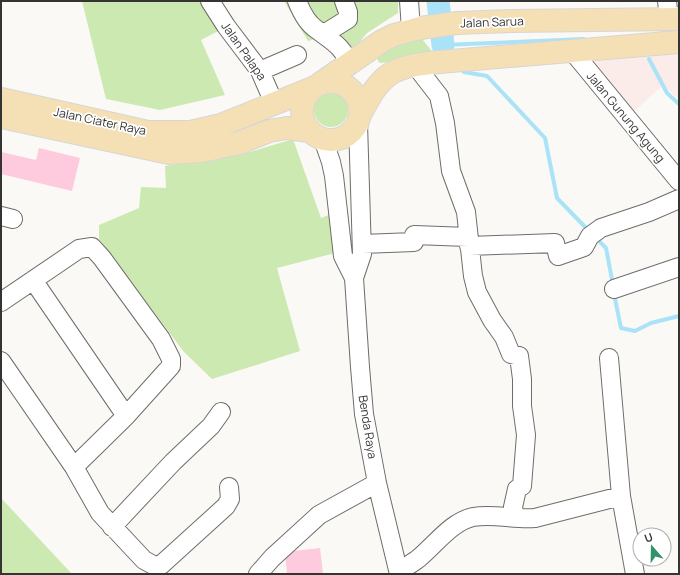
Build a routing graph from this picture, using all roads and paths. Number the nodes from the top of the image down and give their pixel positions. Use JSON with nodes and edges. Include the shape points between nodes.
{"nodes":[{"id":1,"x":210,"y":1,"type":"edge"},
{"id":2,"x":297,"y":1,"type":"edge"},
{"id":3,"x":344,"y":1,"type":"edge"},
{"id":4,"x":409,"y":1,"type":"edge"},
{"id":5,"x":672,"y":13,"type":"edge"},
{"id":6,"x":344,"y":23,"type":"junction"},
{"id":7,"x":415,"y":28,"type":"junction"},
{"id":8,"x":324,"y":34,"type":"junction"},
{"id":9,"x":679,"y":42,"type":"edge"},
{"id":10,"x":573,"y":52,"type":"junction"},
{"id":11,"x":297,"y":55,"type":"dead end"},
{"id":12,"x":355,"y":60,"type":"junction"},
{"id":13,"x":414,"y":64,"type":"junction"},
{"id":14,"x":260,"y":70,"type":"junction"},
{"id":15,"x":317,"y":85,"type":"junction"},
{"id":16,"x":1,"y":99,"type":"edge"},
{"id":17,"x":274,"y":103,"type":"junction"},
{"id":18,"x":1,"y":117,"type":"edge"},
{"id":19,"x":359,"y":119,"type":"junction"},
{"id":20,"x":287,"y":128,"type":"junction"},
{"id":21,"x":316,"y":135,"type":"junction"},
{"id":22,"x":679,"y":181,"type":"edge"},
{"id":23,"x":679,"y":199,"type":"edge"},
{"id":24,"x":469,"y":241,"type":"junction"},
{"id":25,"x":362,"y":244,"type":"junction"},
{"id":26,"x":679,"y":267,"type":"edge"},
{"id":27,"x":354,"y":278,"type":"junction"},
{"id":28,"x":33,"y":280,"type":"junction"},
{"id":29,"x":614,"y":289,"type":"dead end"},
{"id":30,"x":1,"y":302,"type":"edge"},
{"id":31,"x":609,"y":358,"type":"dead end"},
{"id":32,"x":1,"y":361,"type":"edge"},
{"id":33,"x":221,"y":412,"type":"dead end"},
{"id":34,"x":126,"y":416,"type":"junction"},
{"id":35,"x":74,"y":467,"type":"junction"},
{"id":36,"x":377,"y":483,"type":"junction"},
{"id":37,"x":229,"y":487,"type":"dead end"},
{"id":38,"x":621,"y":496,"type":"junction"},
{"id":39,"x":515,"y":517,"type":"junction"},
{"id":40,"x":112,"y":527,"type":"junction"},
{"id":41,"x":399,"y":573,"type":"edge"},
{"id":42,"x":258,"y":574,"type":"edge"},
{"id":43,"x":635,"y":574,"type":"edge"}],
"edges":[{"from":1,"to":14,"type":"street","name":"Jalan Palapa","via":[[230,33]]},
{"from":2,"to":8,"type":"street","via":[[308,21]]},
{"from":3,"to":6,"type":"street","via":[[349,17]]},
{"from":4,"to":7,"type":"street"},
{"from":5,"to":7,"type":"main road","name":"Jalan Sarua","via":[[457,23]]},
{"from":6,"to":8,"type":"street"},
{"from":6,"to":12,"type":"street"},
{"from":7,"to":12,"type":"main road","name":"Jalan Sarua","via":[[382,41]]},
{"from":8,"to":12,"type":"street"},
{"from":9,"to":10,"type":"main road"},
{"from":10,"to":13,"type":"main road"},
{"from":10,"to":22,"type":"street","name":"Jalan Gunung Agung"},
{"from":11,"to":14,"type":"street"},
{"from":12,"to":15,"type":"main road","name":"Jalan Sarua"},
{"from":13,"to":19,"type":"main road","via":[[401,67],[384,78],[372,91]]},
{"from":13,"to":24,"type":"street","via":[[439,96],[451,172],[466,212]]},
{"from":14,"to":17,"type":"street","name":"Jalan Palapa"},
{"from":15,"to":17,"type":"main road","name":"Jalan Ciater Raya"},
{"from":15,"to":19,"type":"main road","via":[[330,82],[347,86],[358,99]]},
{"from":15,"to":21,"type":"main road","via":[[306,95],[301,110],[305,125]]},
{"from":16,"to":17,"type":"main road","name":"Jalan Ciater Raya","via":[[148,132],[190,132],[221,125]]},
{"from":17,"to":20,"type":"main road"},
{"from":18,"to":20,"type":"main road","name":"Jalan Ciater Raya","via":[[173,153],[202,151],[239,143],[269,131]]},
{"from":19,"to":21,"type":"main road","via":[[347,135],[332,140]]},
{"from":19,"to":25,"type":"street","name":"Benda Raya"},
{"from":20,"to":21,"type":"main road","name":"Jalan Ciater Raya"},
{"from":21,"to":27,"type":"street","name":"Benda Raya","via":[[332,169],[343,256]]},
{"from":23,"to":24,"type":"street","via":[[595,232],[584,246],[558,256],[555,243]]},
{"from":24,"to":25,"type":"street","via":[[414,235],[414,242]]},
{"from":24,"to":39,"type":"street","via":[[477,292],[504,337],[511,354],[519,356],[526,435],[522,486],[517,489],[513,507]]},
{"from":25,"to":27,"type":"street","name":"Benda Raya","via":[[362,254]]},
{"from":26,"to":29,"type":"street"},
{"from":27,"to":36,"type":"street","name":"Benda Raya","via":[[364,414]]},
{"from":28,"to":30,"type":"street"},
{"from":28,"to":34,"type":"street"},
{"from":28,"to":34,"type":"street","via":[[79,249],[92,247],[162,339],[171,359],[171,366]]},
{"from":31,"to":38,"type":"street"},
{"from":32,"to":35,"type":"street"},
{"from":33,"to":40,"type":"street","via":[[211,426]]},
{"from":34,"to":35,"type":"street"},
{"from":35,"to":40,"type":"street","via":[[100,513]]},
{"from":36,"to":41,"type":"street","name":"Benda Raya"},
{"from":36,"to":42,"type":"street","via":[[319,515]]},
{"from":37,"to":40,"type":"street","via":[[230,499],[226,506],[157,567],[144,560]]},
{"from":38,"to":39,"type":"street","via":[[547,516],[526,519]]},
{"from":38,"to":43,"type":"street"},
{"from":39,"to":41,"type":"street","via":[[472,517],[457,524]]}]}
